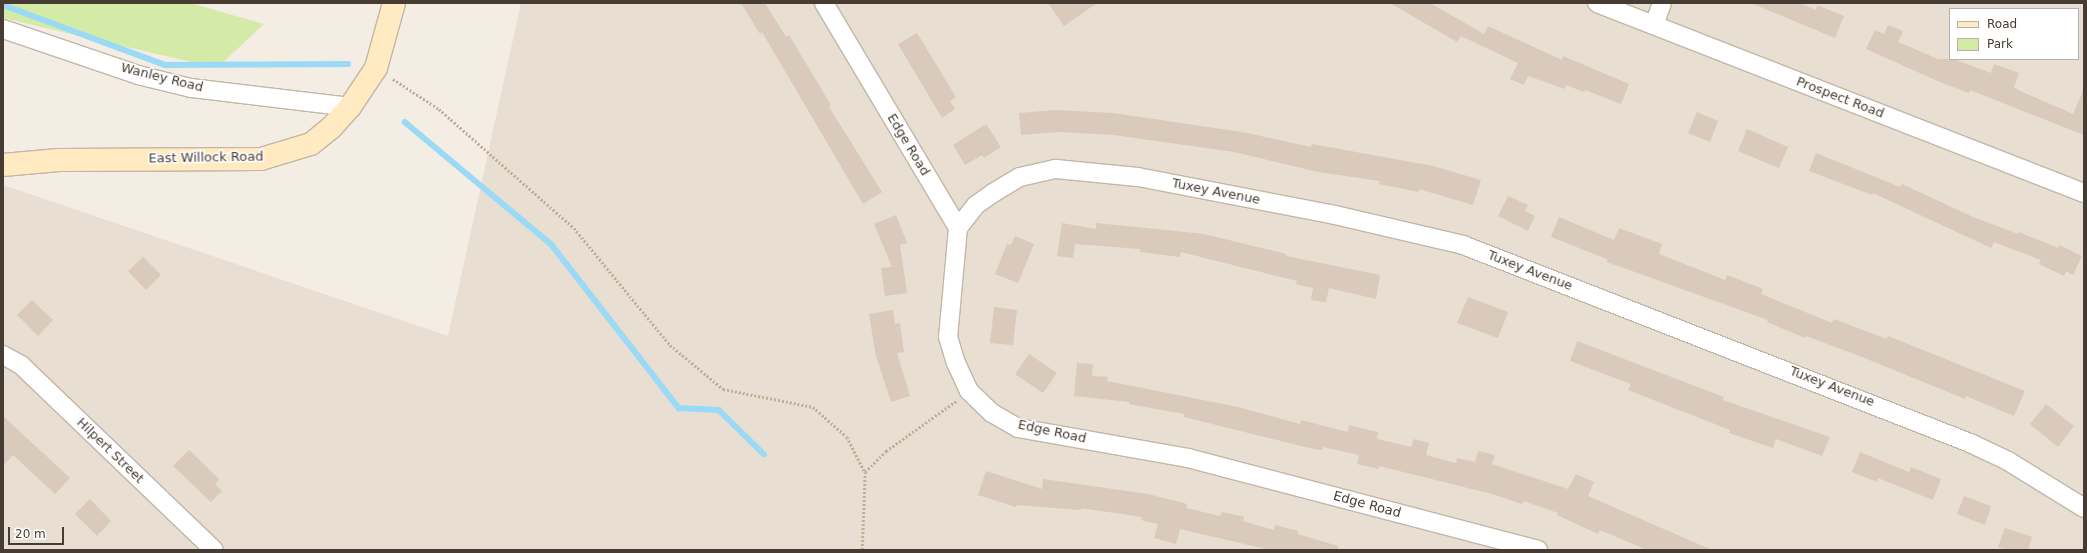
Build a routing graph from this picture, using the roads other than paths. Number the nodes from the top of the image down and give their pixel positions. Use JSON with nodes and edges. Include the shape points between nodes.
{"nodes":[{"id":1,"x":394,"y":3,"type":"edge"},
{"id":2,"x":824,"y":3,"type":"edge"},
{"id":3,"x":1597,"y":3,"type":"edge"},
{"id":4,"x":1662,"y":3,"type":"edge"},
{"id":5,"x":1654,"y":25,"type":"junction"},
{"id":6,"x":3,"y":29,"type":"edge"},
{"id":7,"x":350,"y":107,"type":"junction"},
{"id":8,"x":3,"y":165,"type":"edge"},
{"id":9,"x":2084,"y":193,"type":"edge"},
{"id":10,"x":958,"y":228,"type":"junction"},
{"id":11,"x":3,"y":355,"type":"edge"},
{"id":12,"x":2084,"y":508,"type":"edge"},
{"id":13,"x":214,"y":550,"type":"edge"},
{"id":14,"x":1538,"y":550,"type":"edge"}],
"edges":[{"from":1,"to":7,"type":"street","name":"East Willock Road","via":[[376,68]]},
{"from":2,"to":10,"type":"street","name":"Edge Road"},
{"from":3,"to":5,"type":"street","name":"Prospect Road"},
{"from":4,"to":5,"type":"street"},
{"from":5,"to":9,"type":"street","name":"Prospect Road"},
{"from":6,"to":7,"type":"street","name":"Wanley Road","via":[[138,74],[191,88]]},
{"from":7,"to":8,"type":"street","name":"East Willock Road","via":[[331,128],[311,144],[261,159],[59,160]]},
{"from":10,"to":12,"type":"street","name":"Tuxey Avenue","via":[[976,205],[993,193],[1020,177],[1056,169],[1138,177],[1331,214],[1462,245],[1970,443],[2008,460]]},
{"from":10,"to":14,"type":"street","name":"Edge Road","via":[[948,337],[956,364],[969,391],[992,413],[1018,428],[1188,458]]},
{"from":11,"to":13,"type":"street","name":"Hilpert Street","via":[[21,365]]}]}
